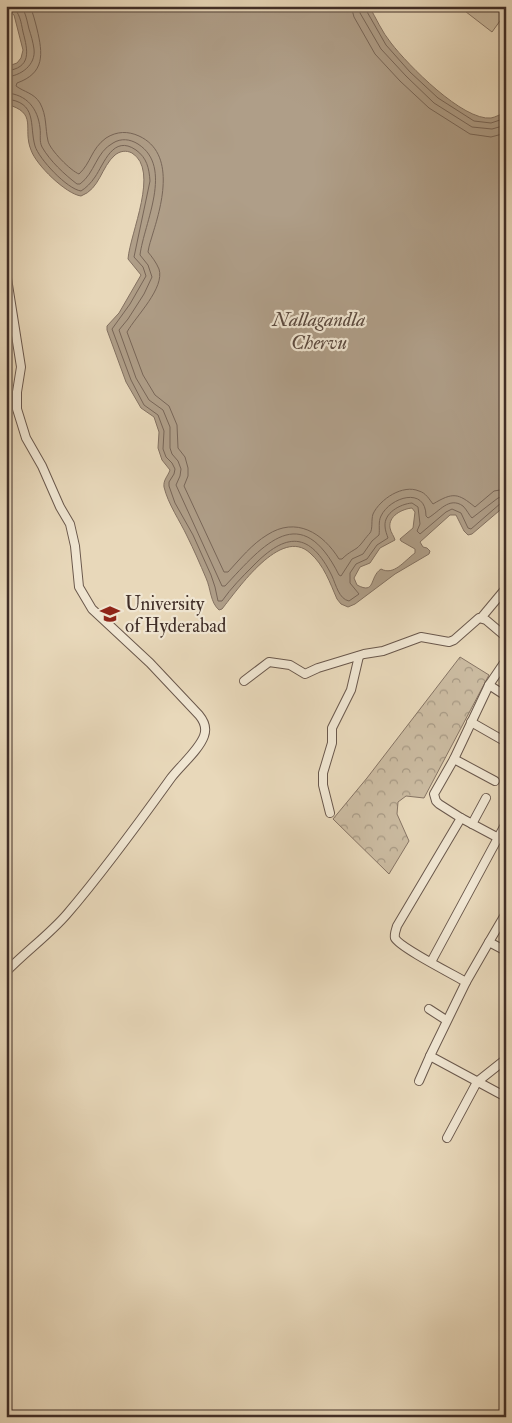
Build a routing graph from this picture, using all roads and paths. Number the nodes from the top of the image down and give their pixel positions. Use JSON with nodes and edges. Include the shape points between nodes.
{"nodes":[{"id":1,"x":6,"y":272,"type":"edge"},
{"id":2,"x":506,"y":588,"type":"edge"},
{"id":3,"x":498,"y":598,"type":"junction"},
{"id":4,"x":506,"y":605,"type":"edge"},
{"id":5,"x":481,"y":618,"type":"junction"},
{"id":6,"x":506,"y":637,"type":"edge"},
{"id":7,"x":359,"y":656,"type":"junction"},
{"id":8,"x":506,"y":660,"type":"edge"},
{"id":9,"x":244,"y":681,"type":"dead end"},
{"id":10,"x":488,"y":685,"type":"junction"},
{"id":11,"x":506,"y":696,"type":"edge"},
{"id":12,"x":471,"y":722,"type":"junction"},
{"id":13,"x":506,"y":742,"type":"edge"},
{"id":14,"x":454,"y":758,"type":"junction"},
{"id":15,"x":495,"y":781,"type":"dead end"},
{"id":16,"x":486,"y":798,"type":"dead end"},
{"id":17,"x":330,"y":813,"type":"dead end"},
{"id":18,"x":461,"y":818,"type":"junction"},
{"id":19,"x":506,"y":823,"type":"edge"},
{"id":20,"x":472,"y":824,"type":"junction"},
{"id":21,"x":498,"y":838,"type":"junction"},
{"id":22,"x":506,"y":842,"type":"edge"},
{"id":23,"x":506,"y":913,"type":"edge"},
{"id":24,"x":489,"y":942,"type":"junction"},
{"id":25,"x":506,"y":951,"type":"edge"},
{"id":26,"x":431,"y":962,"type":"junction"},
{"id":27,"x":6,"y":972,"type":"edge"},
{"id":28,"x":466,"y":982,"type":"junction"},
{"id":29,"x":429,"y":1009,"type":"dead end"},
{"id":30,"x":446,"y":1020,"type":"junction"},
{"id":31,"x":430,"y":1056,"type":"junction"},
{"id":32,"x":506,"y":1059,"type":"edge"},
{"id":33,"x":419,"y":1081,"type":"dead end"},
{"id":34,"x":477,"y":1082,"type":"junction"},
{"id":35,"x":506,"y":1097,"type":"edge"},
{"id":36,"x":448,"y":1138,"type":"dead end"}],
"edges":[{"from":1,"to":27,"type":"street","via":[[21,367],[17,409],[26,438],[70,524],[79,587],[92,609],[199,715],[206,730],[139,824],[66,916]]},
{"from":2,"to":3,"type":"street"},
{"from":3,"to":4,"type":"street"},
{"from":3,"to":5,"type":"street"},
{"from":5,"to":6,"type":"street"},
{"from":5,"to":7,"type":"street","via":[[449,642],[421,637]]},
{"from":7,"to":9,"type":"street","via":[[305,674],[290,666],[269,662]]},
{"from":7,"to":17,"type":"street","via":[[351,690],[332,728],[332,744],[323,773]]},
{"from":8,"to":10,"type":"street"},
{"from":10,"to":11,"type":"street"},
{"from":10,"to":12,"type":"street"},
{"from":12,"to":13,"type":"street"},
{"from":12,"to":14,"type":"street"},
{"from":14,"to":15,"type":"street"},
{"from":14,"to":18,"type":"street","via":[[434,794],[436,801]]},
{"from":16,"to":20,"type":"street"},
{"from":18,"to":20,"type":"street"},
{"from":18,"to":26,"type":"street","via":[[395,933],[400,944]]},
{"from":19,"to":21,"type":"street"},
{"from":20,"to":21,"type":"street"},
{"from":21,"to":22,"type":"street"},
{"from":21,"to":26,"type":"street"},
{"from":23,"to":24,"type":"street"},
{"from":24,"to":25,"type":"street"},
{"from":24,"to":28,"type":"street"},
{"from":26,"to":28,"type":"street"},
{"from":28,"to":30,"type":"street"},
{"from":29,"to":30,"type":"street"},
{"from":30,"to":31,"type":"street"},
{"from":31,"to":33,"type":"street"},
{"from":31,"to":34,"type":"street"},
{"from":32,"to":34,"type":"street"},
{"from":34,"to":35,"type":"street"},
{"from":34,"to":36,"type":"street"}]}
